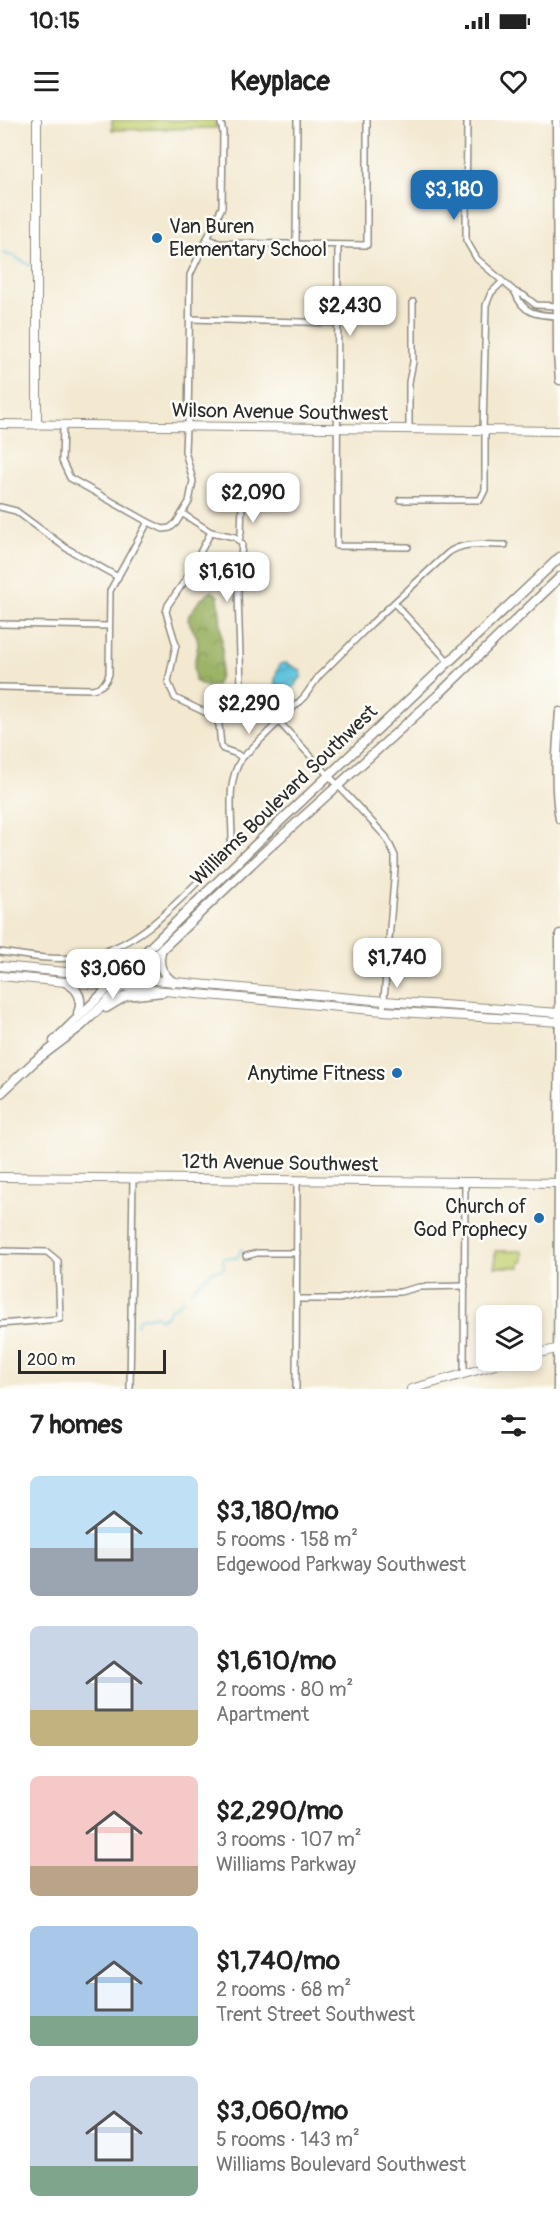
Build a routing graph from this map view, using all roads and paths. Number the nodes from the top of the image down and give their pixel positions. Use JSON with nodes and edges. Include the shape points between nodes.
{"nodes":[{"id":1,"x":37,"y":120,"type":"edge"},
{"id":2,"x":220,"y":120,"type":"edge"},
{"id":3,"x":297,"y":120,"type":"edge"},
{"id":4,"x":368,"y":120,"type":"edge"},
{"id":5,"x":467,"y":120,"type":"edge"},
{"id":6,"x":557,"y":120,"type":"edge"},
{"id":7,"x":207,"y":238,"type":"junction"},
{"id":8,"x":296,"y":244,"type":"junction"},
{"id":9,"x":338,"y":245,"type":"junction"},
{"id":10,"x":502,"y":282,"type":"junction"},
{"id":11,"x":515,"y":292,"type":"junction"},
{"id":12,"x":413,"y":302,"type":"dead end"},
{"id":13,"x":559,"y":311,"type":"edge"},
{"id":14,"x":190,"y":319,"type":"junction"},
{"id":15,"x":338,"y":322,"type":"junction"},
{"id":16,"x":560,"y":380,"type":"edge"},
{"id":17,"x":0,"y":424,"type":"edge"},
{"id":18,"x":37,"y":425,"type":"junction"},
{"id":19,"x":63,"y":425,"type":"junction"},
{"id":20,"x":187,"y":427,"type":"junction"},
{"id":21,"x":339,"y":429,"type":"junction"},
{"id":22,"x":409,"y":430,"type":"junction"},
{"id":23,"x":484,"y":431,"type":"junction"},
{"id":24,"x":560,"y":431,"type":"edge"},
{"id":25,"x":400,"y":500,"type":"dead end"},
{"id":26,"x":242,"y":503,"type":"dead end"},
{"id":27,"x":0,"y":507,"type":"edge"},
{"id":28,"x":183,"y":514,"type":"junction"},
{"id":29,"x":148,"y":522,"type":"junction"},
{"id":30,"x":211,"y":532,"type":"junction"},
{"id":31,"x":239,"y":540,"type":"junction"},
{"id":32,"x":505,"y":545,"type":"dead end"},
{"id":33,"x":408,"y":547,"type":"dead end"},
{"id":34,"x":560,"y":551,"type":"edge"},
{"id":35,"x":560,"y":557,"type":"edge"},
{"id":36,"x":546,"y":570,"type":"junction"},
{"id":37,"x":118,"y":577,"type":"junction"},
{"id":38,"x":560,"y":577,"type":"edge"},
{"id":39,"x":560,"y":584,"type":"edge"},
{"id":40,"x":545,"y":592,"type":"junction"},
{"id":41,"x":394,"y":603,"type":"junction"},
{"id":42,"x":0,"y":624,"type":"edge"},
{"id":43,"x":109,"y":626,"type":"junction"},
{"id":44,"x":448,"y":661,"type":"junction"},
{"id":45,"x":0,"y":687,"type":"edge"},
{"id":46,"x":560,"y":712,"type":"edge"},
{"id":47,"x":217,"y":720,"type":"junction"},
{"id":48,"x":279,"y":722,"type":"junction"},
{"id":49,"x":559,"y":731,"type":"edge"},
{"id":50,"x":242,"y":758,"type":"junction"},
{"id":51,"x":329,"y":776,"type":"junction"},
{"id":52,"x":338,"y":786,"type":"junction"},
{"id":53,"x":560,"y":819,"type":"edge"},
{"id":54,"x":560,"y":934,"type":"edge"},
{"id":55,"x":162,"y":948,"type":"junction"},
{"id":56,"x":147,"y":949,"type":"junction"},
{"id":57,"x":0,"y":952,"type":"edge"},
{"id":58,"x":0,"y":966,"type":"edge"},
{"id":59,"x":82,"y":973,"type":"junction"},
{"id":60,"x":0,"y":976,"type":"edge"},
{"id":61,"x":118,"y":977,"type":"junction"},
{"id":62,"x":130,"y":979,"type":"junction"},
{"id":63,"x":65,"y":982,"type":"junction"},
{"id":64,"x":174,"y":983,"type":"junction"},
{"id":65,"x":108,"y":986,"type":"junction"},
{"id":66,"x":120,"y":988,"type":"junction"},
{"id":67,"x":163,"y":992,"type":"junction"},
{"id":68,"x":384,"y":1001,"type":"junction"},
{"id":69,"x":384,"y":1011,"type":"junction"},
{"id":70,"x":560,"y":1017,"type":"edge"},
{"id":71,"x":79,"y":1021,"type":"junction"},
{"id":72,"x":0,"y":1094,"type":"edge"},
{"id":73,"x":0,"y":1177,"type":"edge"},
{"id":74,"x":133,"y":1178,"type":"junction"},
{"id":75,"x":297,"y":1180,"type":"junction"},
{"id":76,"x":465,"y":1182,"type":"junction"},
{"id":77,"x":559,"y":1183,"type":"edge"},
{"id":78,"x":0,"y":1251,"type":"edge"},
{"id":79,"x":297,"y":1253,"type":"junction"},
{"id":80,"x":246,"y":1256,"type":"dead end"},
{"id":81,"x":560,"y":1266,"type":"edge"},
{"id":82,"x":465,"y":1286,"type":"junction"},
{"id":83,"x":297,"y":1299,"type":"junction"},
{"id":84,"x":0,"y":1323,"type":"edge"},
{"id":85,"x":559,"y":1348,"type":"edge"},
{"id":86,"x":542,"y":1352,"type":"edge"},
{"id":87,"x":476,"y":1371,"type":"edge"},
{"id":88,"x":464,"y":1374,"type":"junction"},
{"id":89,"x":130,"y":1389,"type":"edge"},
{"id":90,"x":296,"y":1389,"type":"edge"},
{"id":91,"x":411,"y":1389,"type":"edge"},
{"id":92,"x":558,"y":1389,"type":"edge"}],
"edges":[{"from":1,"to":18,"type":"main road"},
{"from":2,"to":7,"type":"street","via":[[224,132],[224,198]]},
{"from":3,"to":8,"type":"street"},
{"from":4,"to":9,"type":"street","via":[[367,245]]},
{"from":5,"to":10,"type":"street","via":[[466,240],[477,259]]},
{"from":6,"to":13,"type":"main road"},
{"from":7,"to":8,"type":"street","via":[[218,243]]},
{"from":7,"to":14,"type":"street","via":[[190,275]]},
{"from":8,"to":9,"type":"street"},
{"from":9,"to":15,"type":"street"},
{"from":10,"to":11,"type":"street"},
{"from":10,"to":23,"type":"street","via":[[486,305]]},
{"from":11,"to":13,"type":"street","via":[[536,305]]},
{"from":11,"to":13,"type":"street","via":[[518,301],[534,315]]},
{"from":12,"to":22,"type":"street"},
{"from":13,"to":16,"type":"main road"},
{"from":14,"to":15,"type":"street"},
{"from":14,"to":20,"type":"street"},
{"from":15,"to":21,"type":"street"},
{"from":17,"to":18,"type":"main road","name":"Wilson Avenue Southwest"},
{"from":18,"to":19,"type":"main road","name":"Wilson Avenue Southwest"},
{"from":19,"to":20,"type":"main road","name":"Wilson Avenue Southwest"},
{"from":19,"to":29,"type":"street","via":[[62,461],[70,477]]},
{"from":20,"to":21,"type":"main road","name":"Wilson Avenue Southwest"},
{"from":20,"to":28,"type":"street","via":[[185,451],[193,481]]},
{"from":21,"to":22,"type":"main road","name":"Wilson Avenue Southwest"},
{"from":21,"to":33,"type":"street","via":[[337,546]]},
{"from":22,"to":23,"type":"main road","name":"Wilson Avenue Southwest"},
{"from":23,"to":24,"type":"main road","name":"Wilson Avenue Southwest"},
{"from":23,"to":25,"type":"street","via":[[485,490],[480,500]]},
{"from":26,"to":31,"type":"street"},
{"from":27,"to":37,"type":"street","via":[[16,511],[66,548]]},
{"from":28,"to":29,"type":"street","via":[[170,528]]},
{"from":28,"to":30,"type":"street"},
{"from":29,"to":37,"type":"street"},
{"from":30,"to":31,"type":"street"},
{"from":30,"to":47,"type":"street","via":[[168,605],[166,612],[176,645],[168,682],[175,698]]},
{"from":31,"to":47,"type":"street","via":[[240,687],[235,704]]},
{"from":32,"to":41,"type":"street","via":[[456,547]]},
{"from":34,"to":36,"type":"main road"},
{"from":35,"to":36,"type":"main road","name":"Williams Boulevard Southwest"},
{"from":36,"to":44,"type":"main road","name":"Williams Boulevard Southwest"},
{"from":37,"to":43,"type":"street","via":[[110,591]]},
{"from":38,"to":40,"type":"main road","name":"Williams Boulevard Southwest"},
{"from":39,"to":40,"type":"main road"},
{"from":40,"to":52,"type":"main road","name":"Williams Boulevard Southwest"},
{"from":41,"to":44,"type":"street"},
{"from":41,"to":48,"type":"street","via":[[319,676]]},
{"from":42,"to":43,"type":"street"},
{"from":43,"to":45,"type":"street","via":[[109,674],[100,687]]},
{"from":44,"to":51,"type":"main road","name":"Williams Boulevard Southwest"},
{"from":46,"to":49,"type":"main road"},
{"from":47,"to":50,"type":"street","via":[[221,746]]},
{"from":48,"to":50,"type":"street"},
{"from":48,"to":51,"type":"street"},
{"from":49,"to":53,"type":"main road","via":[[556,786]]},
{"from":50,"to":57,"type":"street","via":[[232,778],[230,847],[148,929],[111,950],[81,957]]},
{"from":51,"to":52,"type":"street"},
{"from":51,"to":56,"type":"main road","name":"Williams Boulevard Southwest"},
{"from":52,"to":55,"type":"main road","name":"Williams Boulevard Southwest"},
{"from":52,"to":68,"type":"street","via":[[386,837],[395,856]]},
{"from":54,"to":70,"type":"main road"},
{"from":55,"to":62,"type":"main road","name":"Williams Boulevard Southwest"},
{"from":55,"to":64,"type":"main road","via":[[159,968]]},
{"from":56,"to":59,"type":"main road","via":[[113,970]]},
{"from":56,"to":61,"type":"main road","name":"Williams Boulevard Southwest"},
{"from":58,"to":59,"type":"main road"},
{"from":59,"to":61,"type":"main road"},
{"from":60,"to":63,"type":"main road"},
{"from":61,"to":62,"type":"main road"},
{"from":61,"to":65,"type":"main road","name":"Williams Boulevard Southwest"},
{"from":62,"to":64,"type":"main road"},
{"from":62,"to":66,"type":"main road","name":"Williams Boulevard Southwest"},
{"from":63,"to":65,"type":"main road"},
{"from":63,"to":71,"type":"main road","via":[[81,998]]},
{"from":64,"to":68,"type":"main road"},
{"from":65,"to":66,"type":"main road"},
{"from":65,"to":71,"type":"main road","name":"Williams Boulevard Southwest"},
{"from":66,"to":67,"type":"main road"},
{"from":66,"to":71,"type":"main road","name":"Williams Boulevard Southwest"},
{"from":67,"to":69,"type":"main road"},
{"from":67,"to":71,"type":"main road","via":[[126,996]]},
{"from":68,"to":69,"type":"street"},
{"from":68,"to":70,"type":"main road"},
{"from":69,"to":70,"type":"main road"},
{"from":70,"to":77,"type":"main road"},
{"from":71,"to":72,"type":"main road","name":"Williams Boulevard Southwest"},
{"from":73,"to":74,"type":"main road","name":"12th Avenue Southwest"},
{"from":74,"to":75,"type":"main road","name":"12th Avenue Southwest"},
{"from":74,"to":89,"type":"street"},
{"from":75,"to":76,"type":"main road","name":"12th Avenue Southwest"},
{"from":75,"to":79,"type":"street"},
{"from":76,"to":77,"type":"main road","name":"12th Avenue Southwest"},
{"from":76,"to":82,"type":"street"},
{"from":77,"to":81,"type":"main road"},
{"from":78,"to":84,"type":"street","via":[[47,1252],[56,1257],[60,1272],[60,1319]]},
{"from":79,"to":80,"type":"street"},
{"from":79,"to":83,"type":"street"},
{"from":81,"to":85,"type":"main road"},
{"from":82,"to":83,"type":"street","via":[[419,1287],[339,1299]]},
{"from":82,"to":88,"type":"street"},
{"from":83,"to":90,"type":"street"},
{"from":85,"to":86,"type":"main road"},
{"from":85,"to":92,"type":"main road"},
{"from":87,"to":88,"type":"main road"},
{"from":88,"to":91,"type":"main road"}]}
